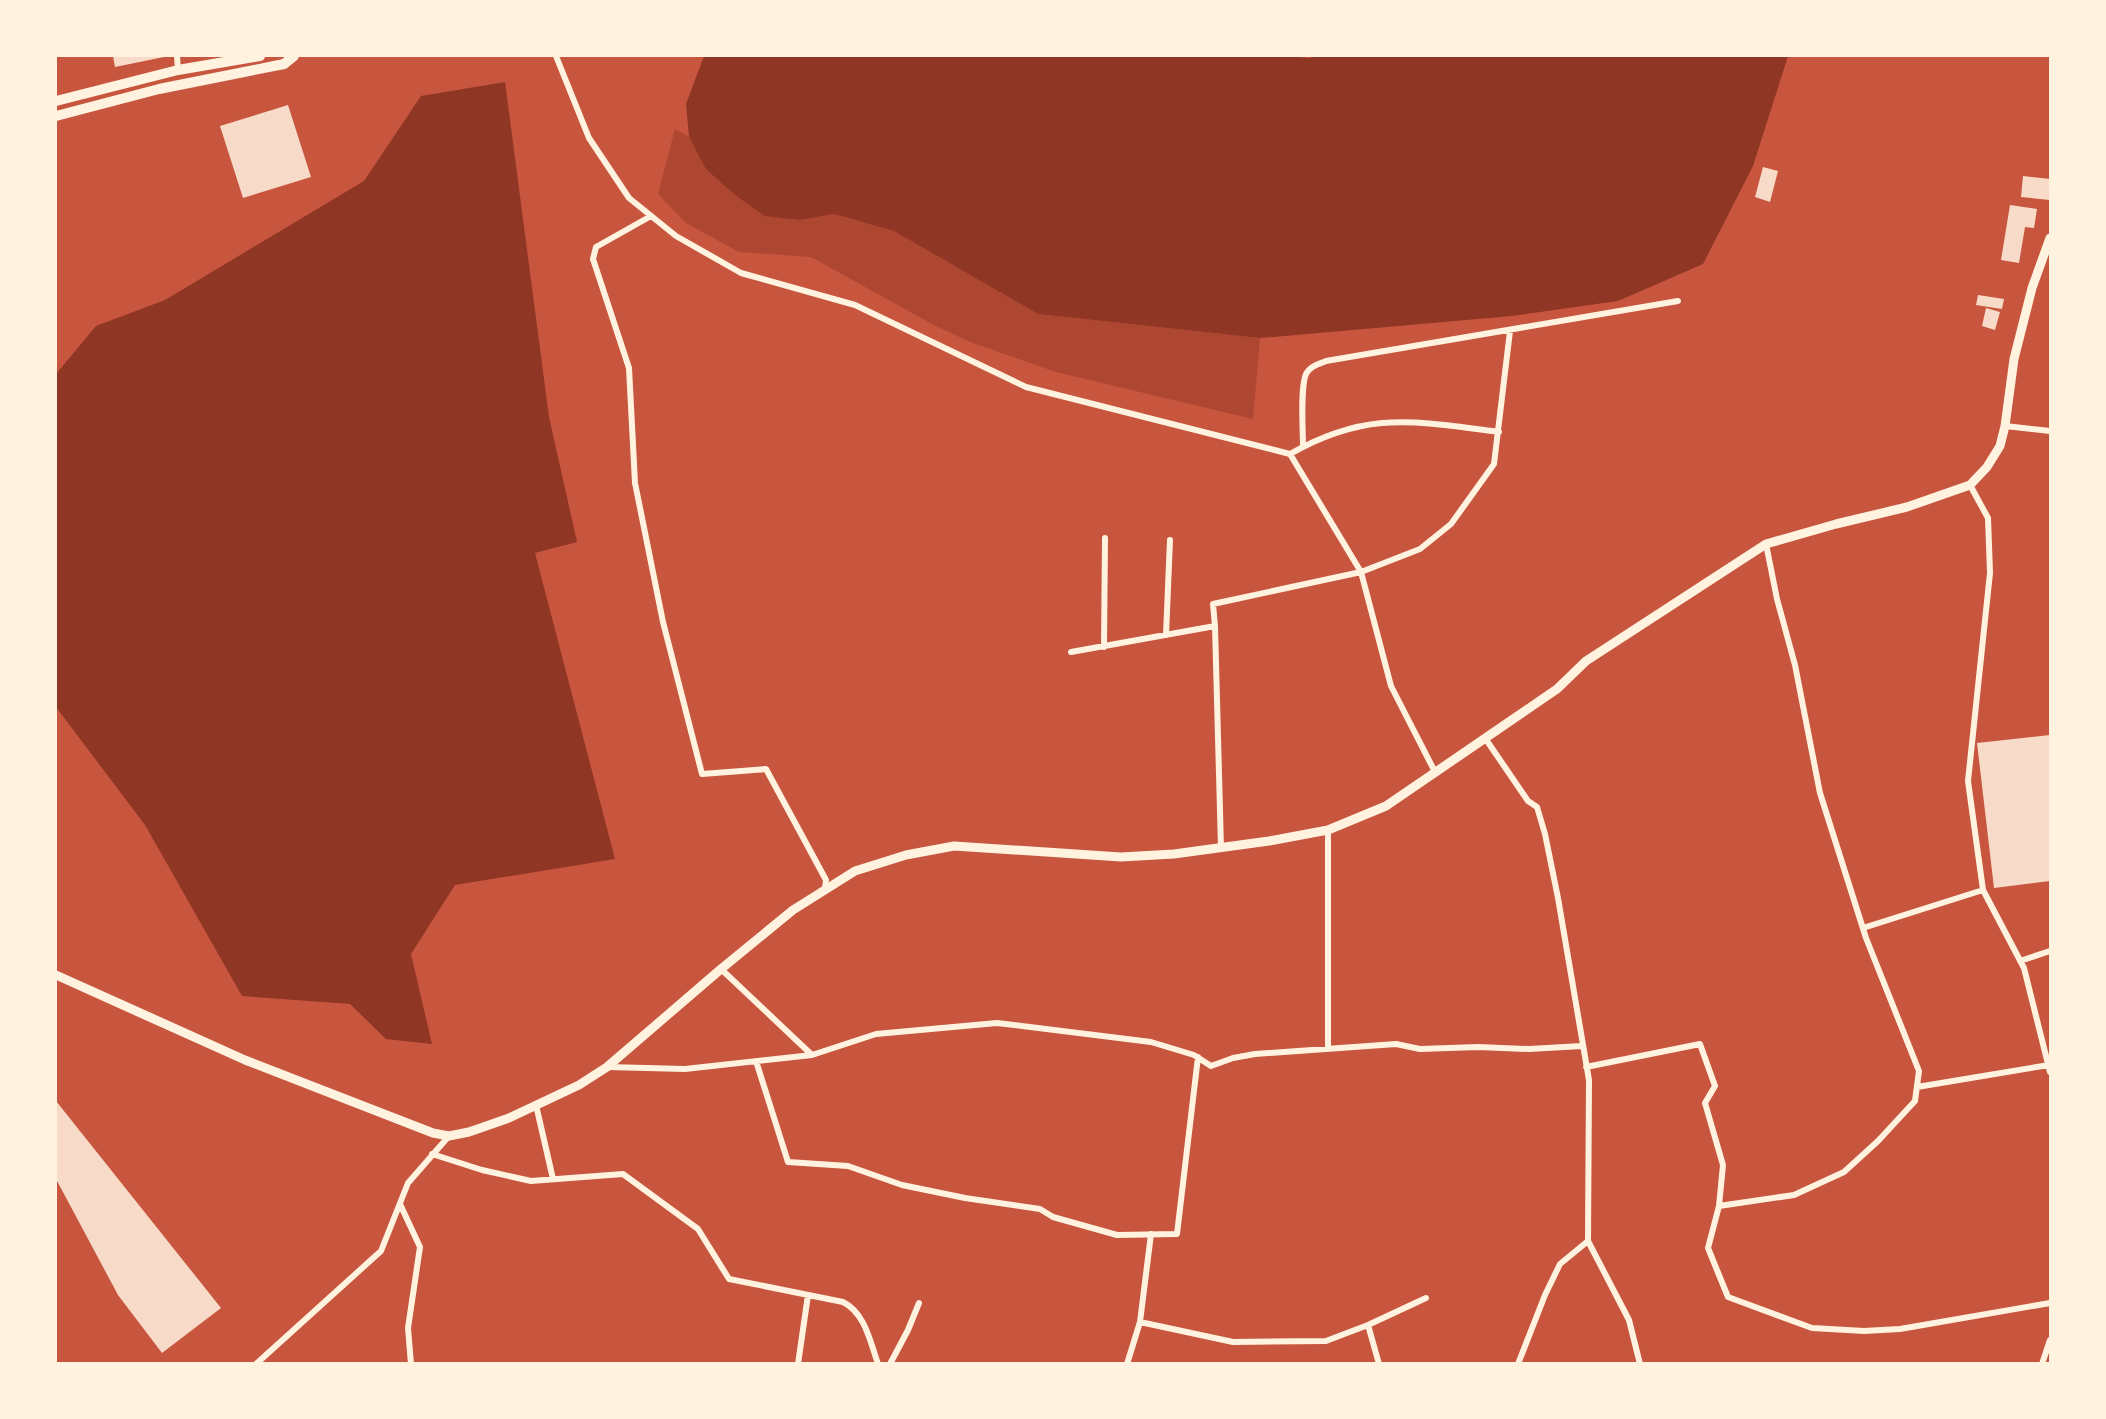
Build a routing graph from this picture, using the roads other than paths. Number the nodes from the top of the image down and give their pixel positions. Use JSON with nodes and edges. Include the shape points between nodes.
{"nodes":[{"id":1,"x":177,"y":56,"type":"edge"},
{"id":2,"x":260,"y":56,"type":"edge"},
{"id":3,"x":294,"y":56,"type":"edge"},
{"id":4,"x":556,"y":56,"type":"edge"},
{"id":5,"x":178,"y":69,"type":"junction"},
{"id":6,"x":56,"y":101,"type":"edge"},
{"id":7,"x":56,"y":116,"type":"edge"},
{"id":8,"x":651,"y":216,"type":"junction"},
{"id":9,"x":2050,"y":238,"type":"edge"},
{"id":10,"x":1678,"y":301,"type":"dead end"},
{"id":11,"x":1510,"y":331,"type":"junction"},
{"id":12,"x":2005,"y":426,"type":"junction"},
{"id":13,"x":2050,"y":431,"type":"edge"},
{"id":14,"x":1498,"y":432,"type":"junction"},
{"id":15,"x":1303,"y":447,"type":"junction"},
{"id":16,"x":1290,"y":454,"type":"junction"},
{"id":17,"x":1970,"y":485,"type":"junction"},
{"id":18,"x":1105,"y":538,"type":"dead end"},
{"id":19,"x":1170,"y":540,"type":"dead end"},
{"id":20,"x":1766,"y":544,"type":"junction"},
{"id":21,"x":1361,"y":572,"type":"junction"},
{"id":22,"x":1215,"y":626,"type":"junction"},
{"id":23,"x":1166,"y":635,"type":"junction"},
{"id":24,"x":1104,"y":647,"type":"junction"},
{"id":25,"x":1071,"y":652,"type":"dead end"},
{"id":26,"x":1485,"y":738,"type":"junction"},
{"id":27,"x":1435,"y":772,"type":"junction"},
{"id":28,"x":1328,"y":830,"type":"junction"},
{"id":29,"x":1221,"y":848,"type":"junction"},
{"id":30,"x":825,"y":889,"type":"junction"},
{"id":31,"x":1983,"y":890,"type":"junction"},
{"id":32,"x":1863,"y":928,"type":"junction"},
{"id":33,"x":2050,"y":951,"type":"edge"},
{"id":34,"x":2020,"y":961,"type":"junction"},
{"id":35,"x":721,"y":969,"type":"junction"},
{"id":36,"x":56,"y":975,"type":"edge"},
{"id":37,"x":1582,"y":1046,"type":"junction"},
{"id":38,"x":1328,"y":1049,"type":"junction"},
{"id":39,"x":812,"y":1055,"type":"junction"},
{"id":40,"x":1198,"y":1058,"type":"junction"},
{"id":41,"x":756,"y":1061,"type":"junction"},
{"id":42,"x":607,"y":1067,"type":"junction"},
{"id":43,"x":1586,"y":1067,"type":"junction"},
{"id":44,"x":2050,"y":1068,"type":"edge"},
{"id":45,"x":1917,"y":1087,"type":"junction"},
{"id":46,"x":536,"y":1105,"type":"junction"},
{"id":47,"x":449,"y":1136,"type":"junction"},
{"id":48,"x":432,"y":1154,"type":"junction"},
{"id":49,"x":553,"y":1179,"type":"junction"},
{"id":50,"x":400,"y":1204,"type":"junction"},
{"id":51,"x":1719,"y":1206,"type":"junction"},
{"id":52,"x":1151,"y":1234,"type":"junction"},
{"id":53,"x":1588,"y":1241,"type":"junction"},
{"id":54,"x":808,"y":1295,"type":"junction"},
{"id":55,"x":1426,"y":1298,"type":"dead end"},
{"id":56,"x":919,"y":1303,"type":"dead end"},
{"id":57,"x":2050,"y":1303,"type":"edge"},
{"id":58,"x":1140,"y":1322,"type":"junction"},
{"id":59,"x":1368,"y":1325,"type":"junction"},
{"id":60,"x":2050,"y":1340,"type":"edge"},
{"id":61,"x":256,"y":1364,"type":"edge"},
{"id":62,"x":411,"y":1364,"type":"edge"},
{"id":63,"x":798,"y":1364,"type":"edge"},
{"id":64,"x":878,"y":1364,"type":"edge"},
{"id":65,"x":890,"y":1364,"type":"edge"},
{"id":66,"x":1127,"y":1364,"type":"edge"},
{"id":67,"x":1379,"y":1364,"type":"edge"},
{"id":68,"x":1518,"y":1364,"type":"edge"},
{"id":69,"x":1640,"y":1364,"type":"edge"},
{"id":70,"x":2042,"y":1364,"type":"edge"}],
"edges":[{"from":1,"to":5,"type":"street"},
{"from":2,"to":5,"type":"main road"},
{"from":3,"to":7,"type":"main road","via":[[284,64],[159,89]]},
{"from":4,"to":8,"type":"street","via":[[589,138],[629,198]]},
{"from":5,"to":6,"type":"main road"},
{"from":8,"to":16,"type":"street","via":[[676,236],[741,273],[855,305],[1026,387]]},
{"from":8,"to":30,"type":"street","via":[[596,247],[593,259],[629,368],[635,483],[702,774],[766,769],[826,880]]},
{"from":9,"to":12,"type":"street","via":[[2014,359]]},
{"from":10,"to":11,"type":"street"},
{"from":11,"to":14,"type":"street"},
{"from":11,"to":15,"type":"street","via":[[1312,366],[1304,386]]},
{"from":12,"to":13,"type":"street"},
{"from":12,"to":17,"type":"street","via":[[2000,446]]},
{"from":14,"to":15,"type":"street","via":[[1383,423],[1350,429]]},
{"from":14,"to":21,"type":"street","via":[[1494,464],[1451,524],[1420,549]]},
{"from":15,"to":16,"type":"street"},
{"from":16,"to":21,"type":"street"},
{"from":17,"to":20,"type":"street","via":[[1907,507]]},
{"from":17,"to":31,"type":"street","via":[[1988,518],[1990,573],[1968,781]]},
{"from":18,"to":24,"type":"street"},
{"from":19,"to":23,"type":"street"},
{"from":20,"to":26,"type":"street","via":[[1586,662],[1557,689]]},
{"from":20,"to":32,"type":"street","via":[[1820,793]]},
{"from":21,"to":22,"type":"street","via":[[1213,604]]},
{"from":21,"to":27,"type":"street","via":[[1391,686]]},
{"from":22,"to":23,"type":"street"},
{"from":22,"to":29,"type":"street"},
{"from":23,"to":24,"type":"street"},
{"from":24,"to":25,"type":"street"},
{"from":26,"to":27,"type":"street"},
{"from":26,"to":37,"type":"street","via":[[1528,801],[1537,807],[1558,898]]},
{"from":27,"to":28,"type":"street","via":[[1386,806]]},
{"from":28,"to":29,"type":"street"},
{"from":28,"to":38,"type":"street"},
{"from":29,"to":30,"type":"street","via":[[1121,857],[954,846],[906,855],[855,871]]},
{"from":30,"to":35,"type":"street"},
{"from":31,"to":32,"type":"street"},
{"from":31,"to":34,"type":"street"},
{"from":32,"to":45,"type":"street","via":[[1919,1071]]},
{"from":33,"to":34,"type":"street"},
{"from":34,"to":44,"type":"street"},
{"from":35,"to":39,"type":"street"},
{"from":35,"to":42,"type":"street"},
{"from":36,"to":47,"type":"street","via":[[245,1060]]},
{"from":37,"to":38,"type":"street","via":[[1420,1049],[1396,1044]]},
{"from":37,"to":43,"type":"street"},
{"from":38,"to":40,"type":"street","via":[[1255,1054],[1211,1066]]},
{"from":39,"to":40,"type":"street","via":[[876,1034],[997,1023],[1151,1042]]},
{"from":39,"to":41,"type":"street"},
{"from":40,"to":52,"type":"street","via":[[1177,1234]]},
{"from":41,"to":42,"type":"street","via":[[685,1069]]},
{"from":41,"to":52,"type":"street","via":[[788,1162],[848,1166],[902,1185],[1040,1209],[1053,1217],[1117,1235]]},
{"from":42,"to":46,"type":"street"},
{"from":43,"to":51,"type":"street","via":[[1700,1044],[1715,1086],[1705,1102],[1723,1165]]},
{"from":43,"to":53,"type":"street"},
{"from":44,"to":45,"type":"street"},
{"from":45,"to":51,"type":"street","via":[[1915,1101],[1844,1172],[1794,1195]]},
{"from":46,"to":47,"type":"street"},
{"from":46,"to":49,"type":"street"},
{"from":47,"to":48,"type":"street"},
{"from":48,"to":49,"type":"street","via":[[531,1181]]},
{"from":48,"to":50,"type":"street","via":[[408,1183]]},
{"from":49,"to":54,"type":"street","via":[[623,1174],[698,1229],[729,1279]]},
{"from":50,"to":61,"type":"street","via":[[381,1251]]},
{"from":50,"to":62,"type":"street","via":[[420,1247],[408,1328]]},
{"from":51,"to":57,"type":"street","via":[[1708,1248],[1728,1297],[1812,1328],[1900,1329]]},
{"from":52,"to":58,"type":"street"},
{"from":53,"to":68,"type":"street","via":[[1560,1264]]},
{"from":53,"to":69,"type":"street","via":[[1629,1320]]},
{"from":54,"to":63,"type":"street"},
{"from":54,"to":64,"type":"street","via":[[854,1307]]},
{"from":55,"to":59,"type":"street"},
{"from":56,"to":65,"type":"street"},
{"from":58,"to":59,"type":"street","via":[[1233,1342],[1326,1341]]},
{"from":58,"to":66,"type":"street"},
{"from":59,"to":67,"type":"street"},
{"from":60,"to":70,"type":"street"}]}
